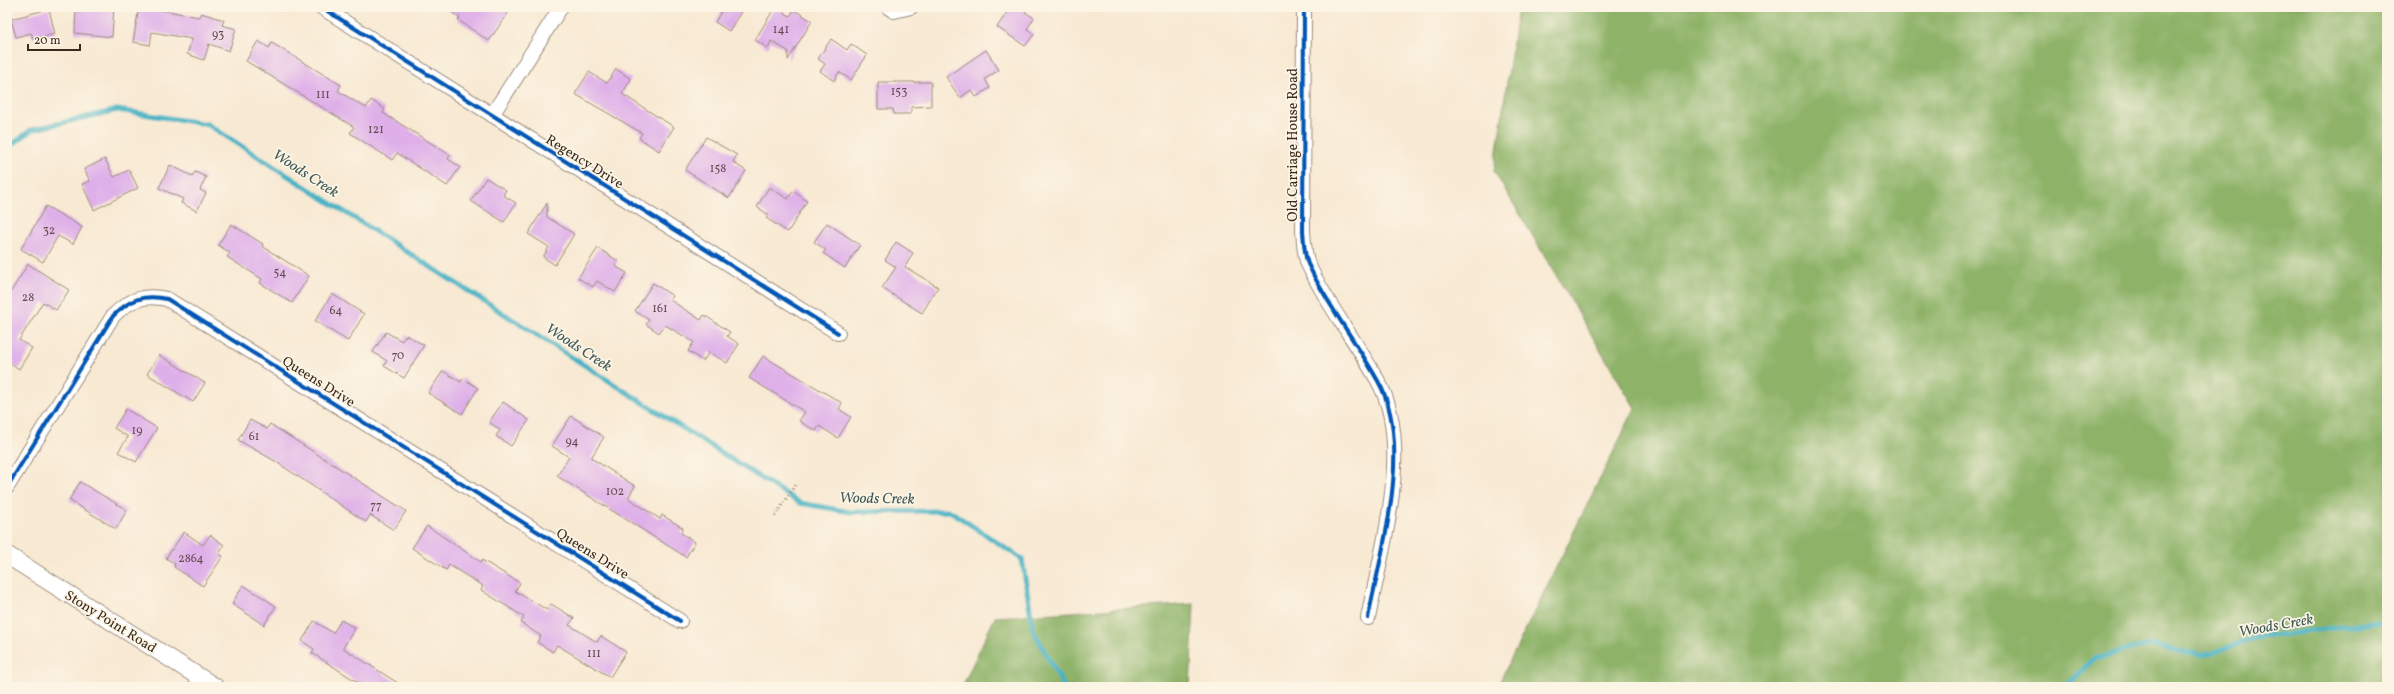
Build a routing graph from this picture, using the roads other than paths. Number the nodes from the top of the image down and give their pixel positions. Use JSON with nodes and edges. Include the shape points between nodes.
{"nodes":[{"id":1,"x":321,"y":7,"type":"edge"},
{"id":2,"x":561,"y":7,"type":"edge"},
{"id":3,"x":888,"y":7,"type":"edge"},
{"id":4,"x":911,"y":7,"type":"edge"},
{"id":5,"x":1304,"y":7,"type":"edge"},
{"id":6,"x":492,"y":115,"type":"junction"},
{"id":7,"x":838,"y":333,"type":"dead end"},
{"id":8,"x":7,"y":487,"type":"edge"},
{"id":9,"x":7,"y":555,"type":"edge"},
{"id":10,"x":1368,"y":618,"type":"dead end"},
{"id":11,"x":680,"y":621,"type":"dead end"},
{"id":12,"x":215,"y":687,"type":"edge"}],
"edges":[{"from":1,"to":6,"type":"street","name":"Regency Drive"},
{"from":2,"to":6,"type":"street"},
{"from":3,"to":4,"type":"street","via":[[894,11]]},
{"from":5,"to":10,"type":"street","name":"Old Carriage House Road","via":[[1303,231],[1308,262],[1346,332],[1379,382],[1391,415],[1395,442],[1396,474]]},
{"from":6,"to":7,"type":"street","name":"Regency Drive"},
{"from":8,"to":11,"type":"street","name":"Queens Drive","via":[[113,316],[124,304],[137,298],[160,297],[167,299]]},
{"from":9,"to":12,"type":"street","name":"Stony Point Road"}]}
